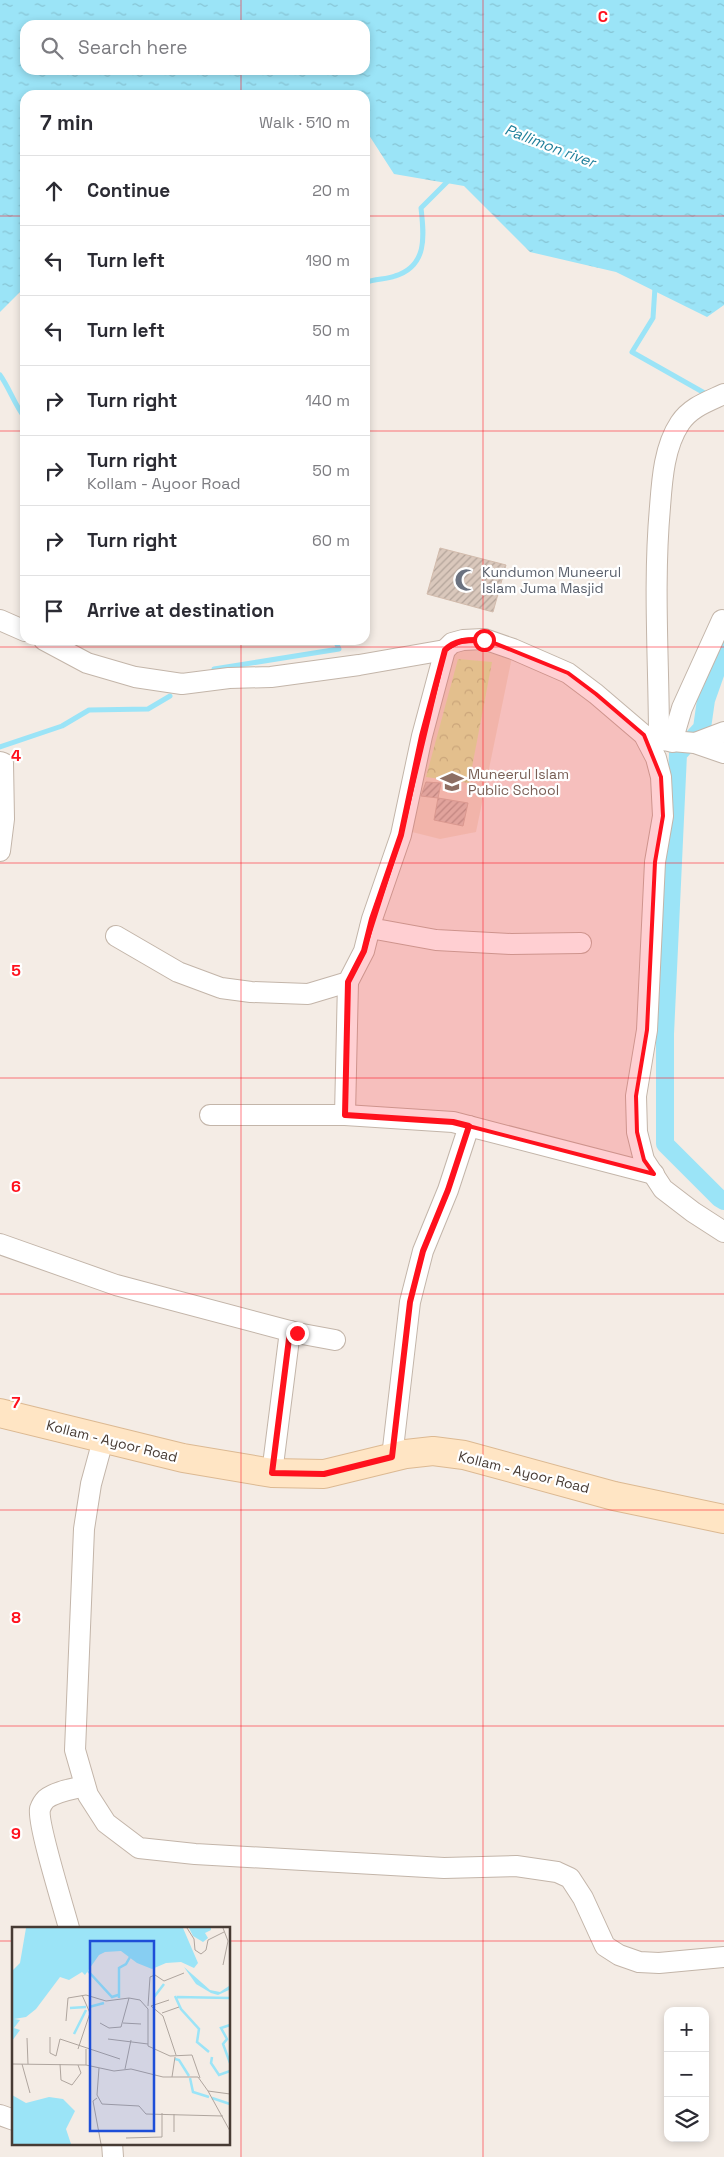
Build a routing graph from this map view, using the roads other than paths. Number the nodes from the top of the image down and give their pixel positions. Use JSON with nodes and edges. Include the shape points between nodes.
{"nodes":[{"id":1,"x":724,"y":394,"type":"edge"},
{"id":2,"x":0,"y":620,"type":"edge"},
{"id":3,"x":722,"y":620,"type":"dead end"},
{"id":4,"x":20,"y":629,"type":"edge"},
{"id":5,"x":53,"y":645,"type":"edge"},
{"id":6,"x":445,"y":650,"type":"junction"},
{"id":7,"x":724,"y":732,"type":"edge"},
{"id":8,"x":674,"y":741,"type":"junction"},
{"id":9,"x":724,"y":753,"type":"edge"},
{"id":10,"x":0,"y":762,"type":"edge"},
{"id":11,"x":0,"y":851,"type":"edge"},
{"id":12,"x":370,"y":928,"type":"junction"},
{"id":13,"x":116,"y":936,"type":"dead end"},
{"id":14,"x":582,"y":943,"type":"dead end"},
{"id":15,"x":348,"y":982,"type":"junction"},
{"id":16,"x":210,"y":1115,"type":"dead end"},
{"id":17,"x":345,"y":1115,"type":"junction"},
{"id":18,"x":469,"y":1126,"type":"junction"},
{"id":19,"x":654,"y":1174,"type":"junction"},
{"id":20,"x":724,"y":1232,"type":"edge"},
{"id":21,"x":0,"y":1244,"type":"edge"},
{"id":22,"x":290,"y":1331,"type":"junction"},
{"id":23,"x":335,"y":1340,"type":"dead end"},
{"id":24,"x":0,"y":1413,"type":"edge"},
{"id":25,"x":103,"y":1440,"type":"junction"},
{"id":26,"x":392,"y":1457,"type":"junction"},
{"id":27,"x":272,"y":1473,"type":"junction"},
{"id":28,"x":724,"y":1519,"type":"edge"},
{"id":29,"x":86,"y":1786,"type":"junction"},
{"id":30,"x":70,"y":1927,"type":"edge"},
{"id":31,"x":724,"y":1957,"type":"edge"},
{"id":32,"x":0,"y":2115,"type":"edge"},
{"id":33,"x":12,"y":2119,"type":"edge"},
{"id":34,"x":112,"y":2144,"type":"edge"},
{"id":35,"x":113,"y":2157,"type":"edge"}],
"edges":[{"from":1,"to":8,"type":"street","via":[[695,407],[686,415],[673,436],[662,484],[656,598]]},
{"from":2,"to":4,"type":"street"},
{"from":3,"to":8,"type":"street","via":[[682,708]]},
{"from":5,"to":6,"type":"street","via":[[87,663],[135,677],[182,684],[271,677]]},
{"from":6,"to":8,"type":"street","via":[[452,643],[463,640],[484,640],[536,658],[568,673],[596,694]]},
{"from":6,"to":12,"type":"street","via":[[401,835]]},
{"from":7,"to":8,"type":"street"},
{"from":8,"to":9,"type":"street"},
{"from":8,"to":19,"type":"street","via":[[656,758],[661,777],[663,816],[655,862],[646,1030],[636,1096],[637,1132],[644,1160]]},
{"from":10,"to":11,"type":"street","via":[[4,819]]},
{"from":12,"to":14,"type":"street","via":[[436,940]]},
{"from":12,"to":15,"type":"street","via":[[364,951]]},
{"from":13,"to":15,"type":"street","via":[[178,972],[220,988],[308,994]]},
{"from":15,"to":17,"type":"street"},
{"from":16,"to":17,"type":"street"},
{"from":17,"to":18,"type":"street","via":[[453,1122]]},
{"from":18,"to":19,"type":"street"},
{"from":18,"to":26,"type":"street","via":[[423,1251],[410,1302]]},
{"from":19,"to":20,"type":"street","via":[[663,1189]]},
{"from":21,"to":22,"type":"street","via":[[116,1285]]},
{"from":22,"to":23,"type":"street"},
{"from":22,"to":27,"type":"street"},
{"from":24,"to":25,"type":"main road","name":"Kollam - Ayoor Road"},
{"from":25,"to":27,"type":"main road","name":"Kollam - Ayoor Road","via":[[182,1458]]},
{"from":25,"to":29,"type":"street","via":[[91,1484],[84,1530],[78,1641],[75,1750]]},
{"from":26,"to":27,"type":"main road","name":"Kollam - Ayoor Road","via":[[324,1474]]},
{"from":26,"to":28,"type":"main road","name":"Kollam - Ayoor Road","via":[[433,1451],[464,1455],[614,1496]]},
{"from":29,"to":30,"type":"street","via":[[57,1793],[45,1800],[40,1809]]},
{"from":29,"to":31,"type":"street","via":[[88,1795],[106,1823],[139,1848],[282,1860],[444,1868],[516,1866],[557,1872],[570,1878],[605,1946],[619,1955],[639,1962],[659,1963]]},
{"from":32,"to":33,"type":"street"},
{"from":34,"to":35,"type":"street"}]}
